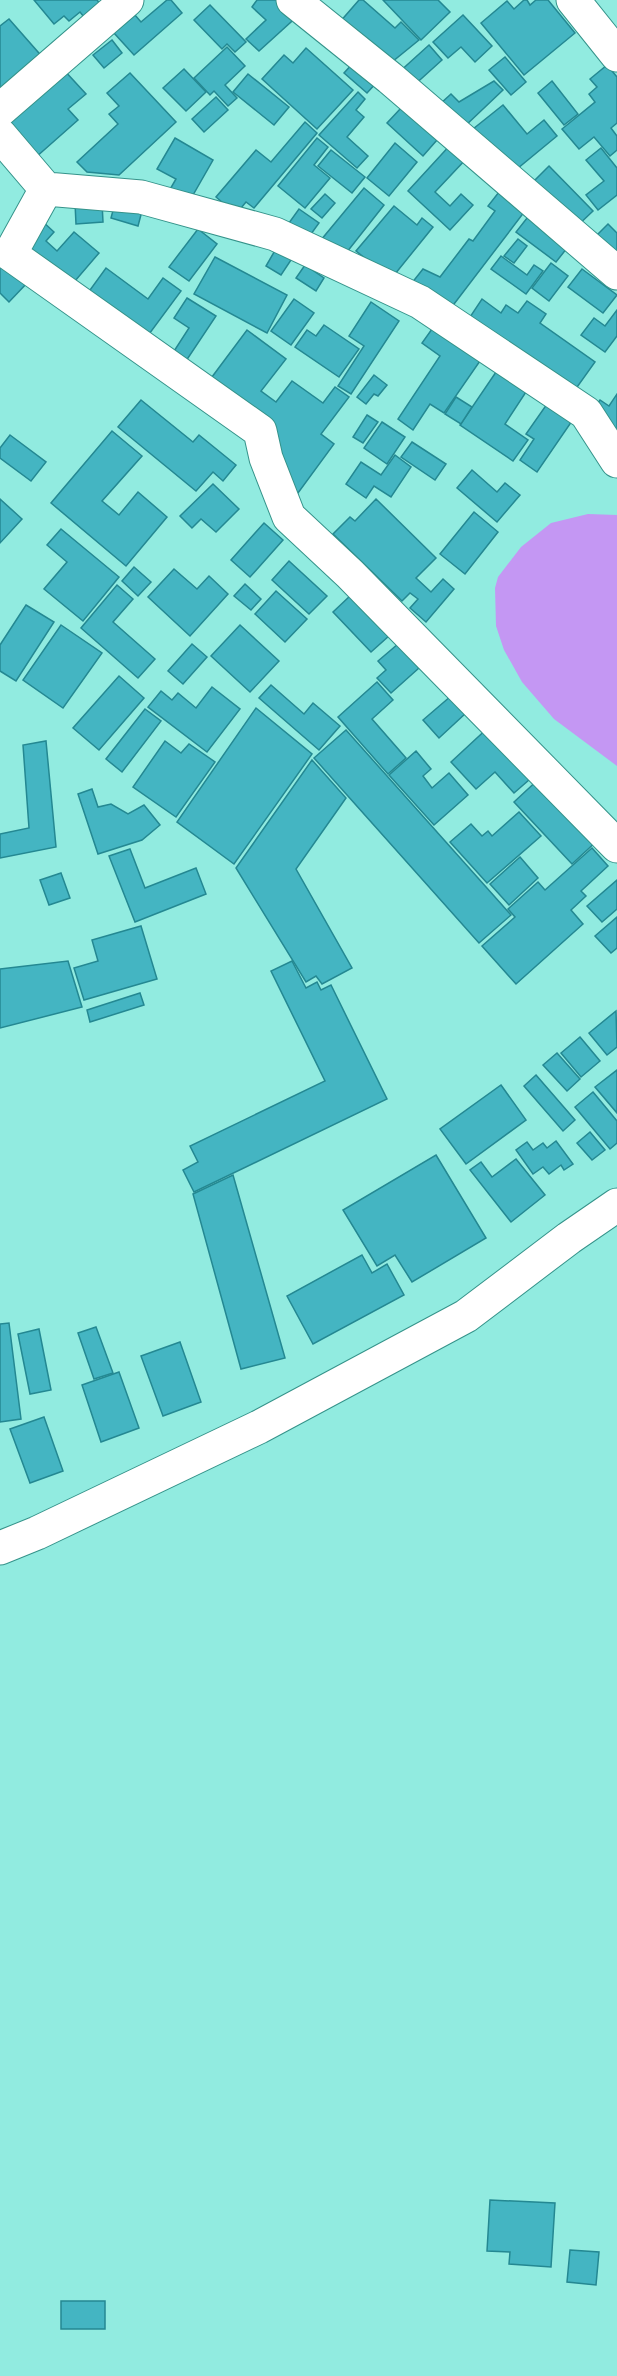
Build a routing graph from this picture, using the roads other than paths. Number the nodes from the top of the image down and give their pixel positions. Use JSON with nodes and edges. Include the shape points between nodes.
{"nodes":[{"id":1,"x":127,"y":0,"type":"edge"},
{"id":2,"x":294,"y":0,"type":"edge"},
{"id":3,"x":573,"y":0,"type":"edge"},
{"id":4,"x":617,"y":55,"type":"edge"},
{"id":5,"x":0,"y":110,"type":"edge"},
{"id":6,"x":0,"y":135,"type":"edge"},
{"id":7,"x":46,"y":189,"type":"junction"},
{"id":8,"x":617,"y":273,"type":"edge"},
{"id":9,"x":617,"y":461,"type":"edge"},
{"id":10,"x":617,"y":846,"type":"edge"},
{"id":11,"x":617,"y":1205,"type":"edge"},
{"id":12,"x":0,"y":1548,"type":"edge"}],
"edges":[{"from":1,"to":5,"type":"street"},
{"from":2,"to":8,"type":"street"},
{"from":3,"to":4,"type":"street"},
{"from":6,"to":7,"type":"street"},
{"from":7,"to":9,"type":"street","via":[[141,197],[275,234],[420,302],[586,413]]},
{"from":7,"to":10,"type":"street","via":[[10,254],[260,431],[289,518],[350,574]]},
{"from":11,"to":12,"type":"street","via":[[466,1316],[259,1427]]}]}
